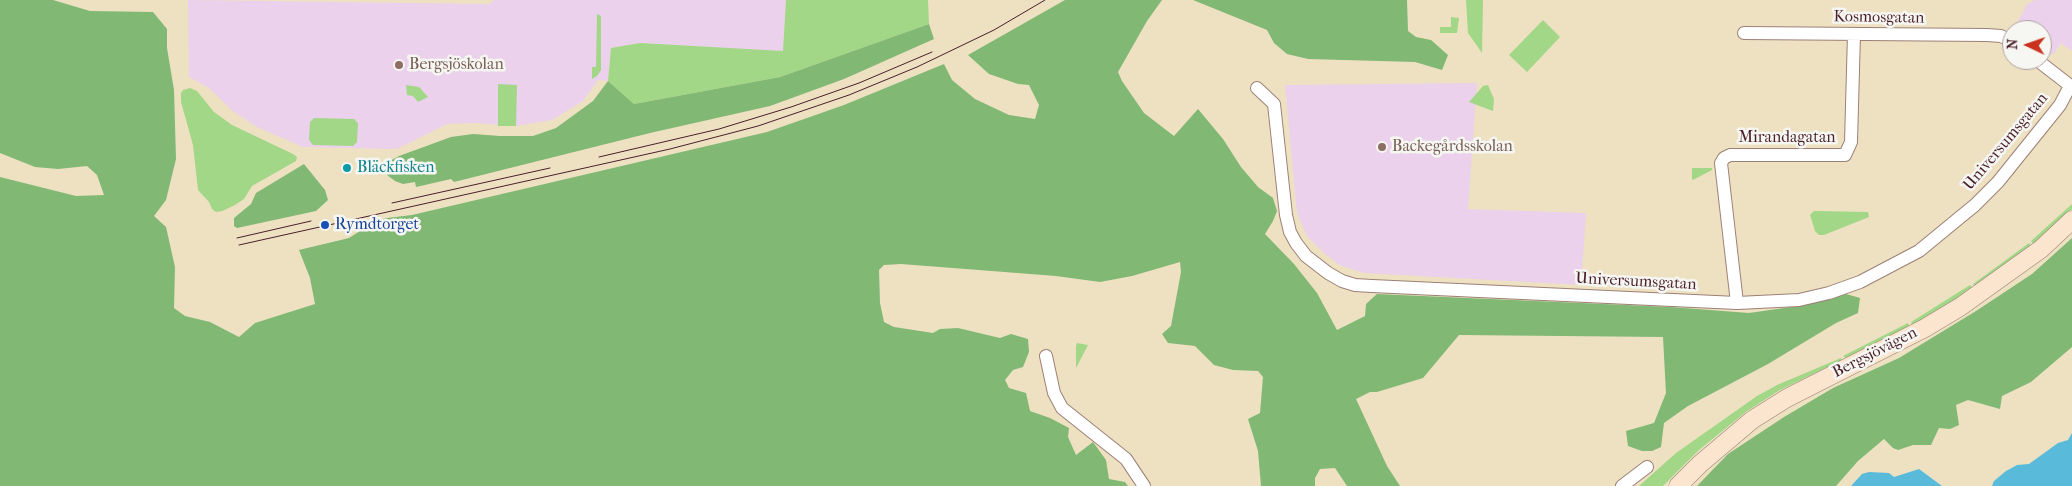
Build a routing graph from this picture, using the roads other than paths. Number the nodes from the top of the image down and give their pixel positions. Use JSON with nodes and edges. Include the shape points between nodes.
{"nodes":[{"id":1,"x":1744,"y":33,"type":"dead end"},
{"id":2,"x":1854,"y":34,"type":"junction"},
{"id":3,"x":2002,"y":36,"type":"edge"},
{"id":4,"x":2050,"y":70,"type":"edge"},
{"id":5,"x":2071,"y":86,"type":"edge"},
{"id":6,"x":1257,"y":88,"type":"dead end"},
{"id":7,"x":2072,"y":220,"type":"edge"},
{"id":8,"x":1737,"y":304,"type":"junction"},
{"id":9,"x":1046,"y":356,"type":"dead end"},
{"id":10,"x":1647,"y":467,"type":"dead end"},
{"id":11,"x":1144,"y":486,"type":"edge"},
{"id":12,"x":1622,"y":486,"type":"edge"},
{"id":13,"x":1678,"y":486,"type":"edge"}],
"edges":[{"from":1,"to":2,"type":"street","name":"Kosmosgatan"},
{"from":2,"to":3,"type":"street","name":"Kosmosgatan"},
{"from":2,"to":8,"type":"street","name":"Mirandagatan","via":[[1851,142],[1845,155],[1730,154],[1721,163]]},
{"from":4,"to":5,"type":"street"},
{"from":5,"to":8,"type":"street","name":"Universumsgatan","via":[[2060,105],[1998,182],[1963,216],[1919,251],[1860,282],[1829,293],[1799,300]]},
{"from":6,"to":8,"type":"street","name":"Universumsgatan","via":[[1274,104],[1290,232],[1306,256],[1342,281],[1372,286]]},
{"from":7,"to":13,"type":"street","name":"Bergsjövägen","via":[[2041,249],[1960,307],[1787,398],[1752,420]]},
{"from":9,"to":11,"type":"street","via":[[1054,393],[1062,408],[1126,459]]},
{"from":10,"to":12,"type":"street"}]}
